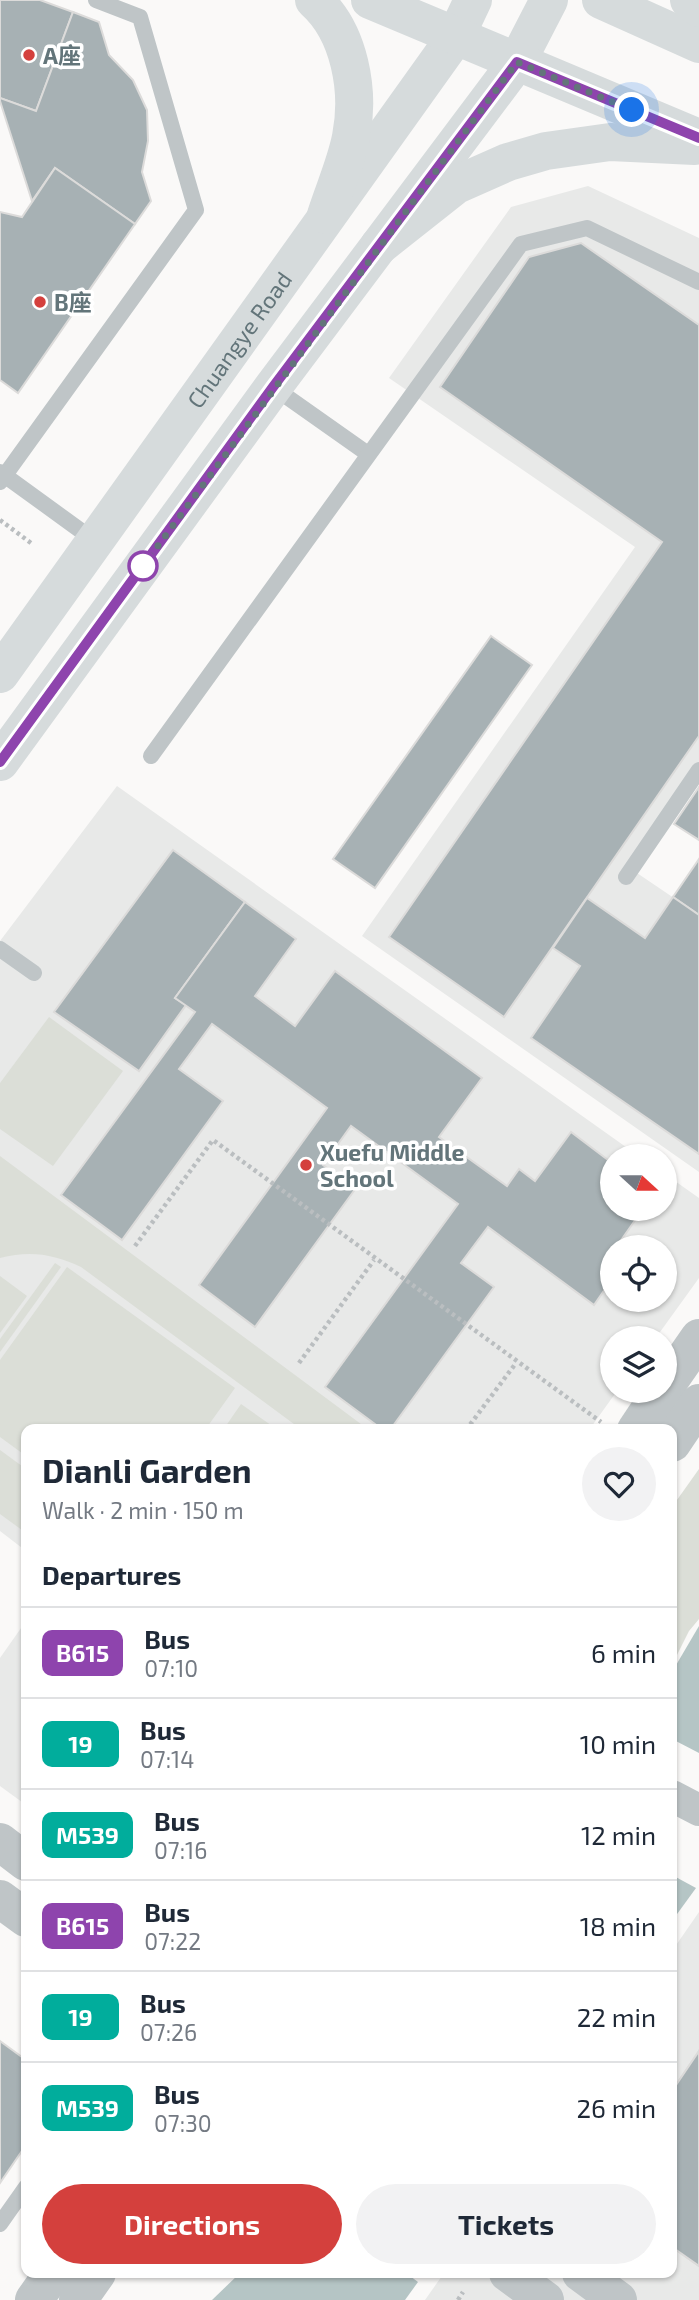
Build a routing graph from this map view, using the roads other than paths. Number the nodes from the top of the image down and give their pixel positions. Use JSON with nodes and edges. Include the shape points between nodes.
{"nodes":[{"id":1,"x":96,"y":0,"type":"edge"},
{"id":2,"x":314,"y":0,"type":"edge"},
{"id":3,"x":370,"y":0,"type":"edge"},
{"id":4,"x":473,"y":0,"type":"edge"},
{"id":5,"x":549,"y":0,"type":"edge"},
{"id":6,"x":601,"y":0,"type":"edge"},
{"id":7,"x":689,"y":0,"type":"edge"},
{"id":8,"x":699,"y":8,"type":"edge"},
{"id":9,"x":456,"y":36,"type":"junction"},
{"id":10,"x":699,"y":44,"type":"edge"},
{"id":11,"x":517,"y":62,"type":"junction"},
{"id":12,"x":699,"y":138,"type":"edge"},
{"id":13,"x":699,"y":146,"type":"edge"},
{"id":14,"x":326,"y":215,"type":"junction"},
{"id":15,"x":379,"y":246,"type":"junction"},
{"id":16,"x":699,"y":282,"type":"edge"},
{"id":17,"x":273,"y":387,"type":"junction"},
{"id":18,"x":369,"y":454,"type":"junction"},
{"id":19,"x":2,"y":477,"type":"edge"},
{"id":20,"x":95,"y":541,"type":"junction"},
{"id":21,"x":0,"y":674,"type":"edge"},
{"id":22,"x":151,"y":756,"type":"dead end"},
{"id":23,"x":0,"y":762,"type":"edge"},
{"id":24,"x":699,"y":770,"type":"edge"},
{"id":25,"x":626,"y":877,"type":"dead end"},
{"id":26,"x":0,"y":949,"type":"edge"},
{"id":27,"x":34,"y":974,"type":"dead end"},
{"id":28,"x":699,"y":1338,"type":"edge"},
{"id":29,"x":677,"y":1370,"type":"edge"},
{"id":30,"x":649,"y":1403,"type":"edge"},
{"id":31,"x":699,"y":1403,"type":"edge"},
{"id":32,"x":625,"y":1424,"type":"edge"},
{"id":33,"x":677,"y":1436,"type":"edge"},
{"id":34,"x":677,"y":1799,"type":"edge"},
{"id":35,"x":699,"y":1811,"type":"edge"},
{"id":36,"x":0,"y":1842,"type":"edge"},
{"id":37,"x":21,"y":1858,"type":"edge"},
{"id":38,"x":0,"y":1899,"type":"edge"},
{"id":39,"x":21,"y":1914,"type":"edge"},
{"id":40,"x":21,"y":2194,"type":"edge"},
{"id":41,"x":0,"y":2224,"type":"edge"},
{"id":42,"x":49,"y":2278,"type":"edge"},
{"id":43,"x":93,"y":2278,"type":"edge"},
{"id":44,"x":515,"y":2278,"type":"edge"},
{"id":45,"x":588,"y":2278,"type":"edge"},
{"id":46,"x":34,"y":2300,"type":"edge"},
{"id":47,"x":78,"y":2300,"type":"edge"},
{"id":48,"x":545,"y":2300,"type":"edge"},
{"id":49,"x":618,"y":2300,"type":"edge"}],
"edges":[{"from":1,"to":19,"type":"lane","via":[[140,17],[196,210]]},
{"from":2,"to":14,"type":"main road","via":[[350,60],[354,93],[351,137]]},
{"from":3,"to":9,"type":"main road"},
{"from":4,"to":9,"type":"main road","name":"Chuangye Road"},
{"from":5,"to":11,"type":"main road"},
{"from":6,"to":10,"type":"main road"},
{"from":7,"to":8,"type":"main road"},
{"from":9,"to":11,"type":"main road"},
{"from":9,"to":14,"type":"main road","name":"Chuangye Road"},
{"from":11,"to":12,"type":"main road"},
{"from":11,"to":15,"type":"main road"},
{"from":13,"to":15,"type":"main road","via":[[610,142],[508,162],[456,185]]},
{"from":14,"to":20,"type":"main road","name":"Chuangye Road"},
{"from":15,"to":17,"type":"main road"},
{"from":16,"to":18,"type":"lane","via":[[587,228],[522,244]]},
{"from":17,"to":18,"type":"lane"},
{"from":17,"to":23,"type":"main road"},
{"from":18,"to":22,"type":"lane"},
{"from":19,"to":20,"type":"lane"},
{"from":20,"to":21,"type":"main road","name":"Chuangye Road"},
{"from":24,"to":25,"type":"lane"},
{"from":26,"to":27,"type":"lane"},
{"from":28,"to":29,"type":"street"},
{"from":30,"to":32,"type":"street"},
{"from":31,"to":33,"type":"street"},
{"from":34,"to":35,"type":"street"},
{"from":36,"to":37,"type":"street"},
{"from":38,"to":39,"type":"street"},
{"from":40,"to":41,"type":"lane"},
{"from":42,"to":46,"type":"street"},
{"from":43,"to":47,"type":"street"},
{"from":44,"to":48,"type":"street"},
{"from":45,"to":49,"type":"street"}]}
